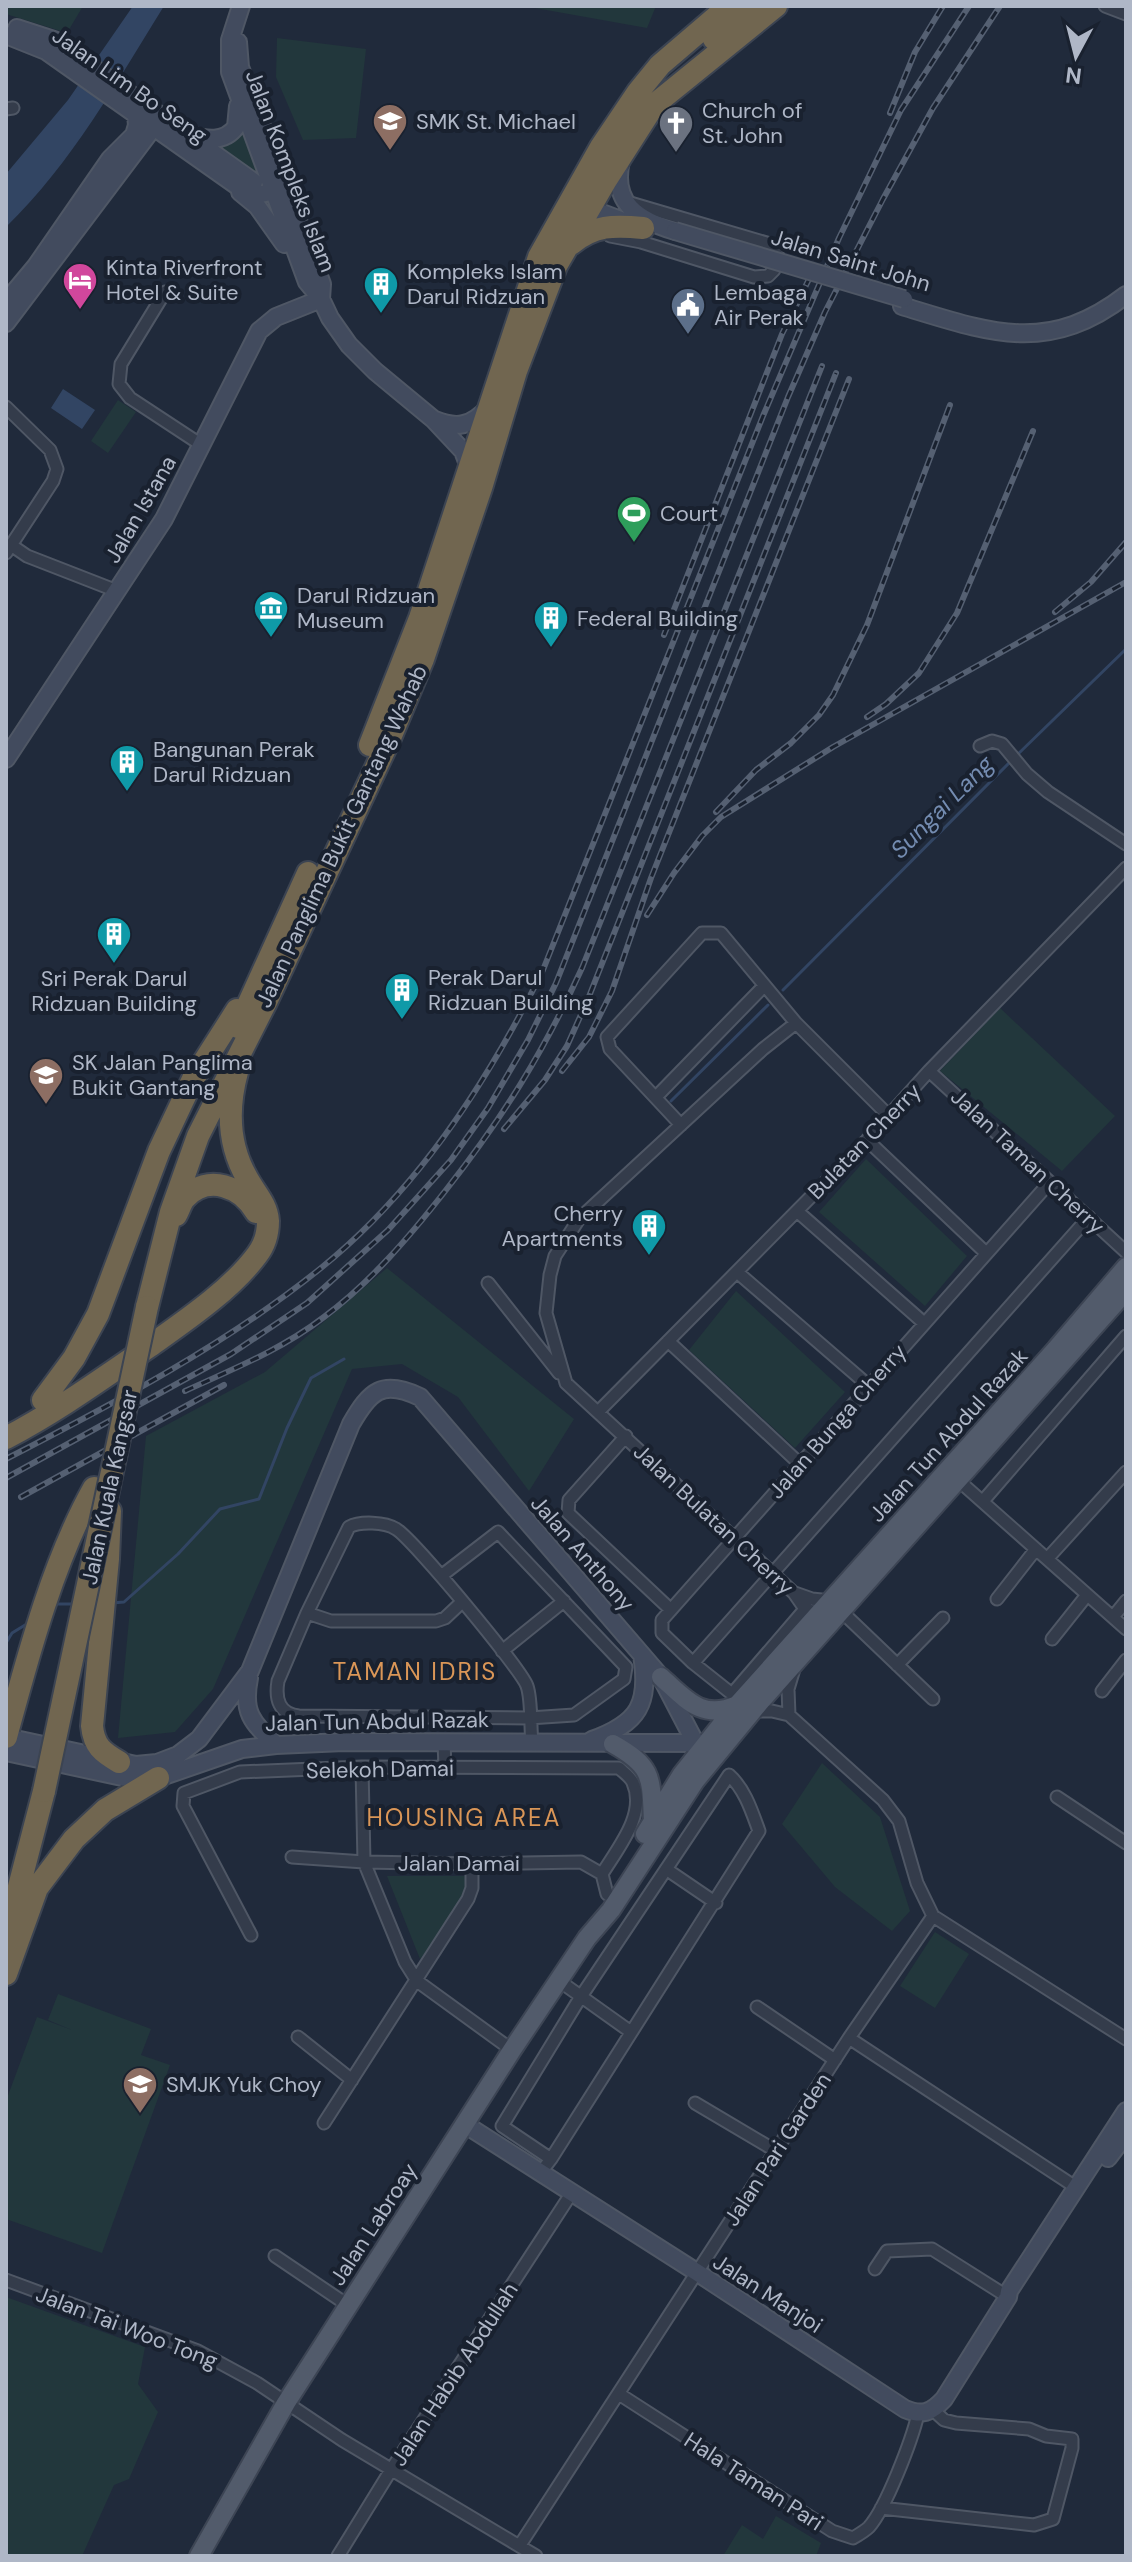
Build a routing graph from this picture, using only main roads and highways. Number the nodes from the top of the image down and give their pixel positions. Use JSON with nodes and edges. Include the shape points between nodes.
{"nodes":[{"id":1,"x":700,"y":6,"type":"edge"},
{"id":2,"x":732,"y":6,"type":"edge"},
{"id":3,"x":753,"y":6,"type":"edge"},
{"id":4,"x":776,"y":6,"type":"edge"},
{"id":5,"x":240,"y":8,"type":"edge"},
{"id":6,"x":6,"y":25,"type":"edge"},
{"id":7,"x":6,"y":35,"type":"edge"},
{"id":8,"x":60,"y":50,"type":"junction"},
{"id":9,"x":660,"y":65,"type":"junction"},
{"id":10,"x":236,"y":93,"type":"junction"},
{"id":11,"x":654,"y":105,"type":"junction"},
{"id":12,"x":138,"y":108,"type":"junction"},
{"id":13,"x":153,"y":128,"type":"junction"},
{"id":14,"x":184,"y":132,"type":"junction"},
{"id":15,"x":629,"y":143,"type":"junction"},
{"id":16,"x":130,"y":159,"type":"junction"},
{"id":17,"x":224,"y":178,"type":"junction"},
{"id":18,"x":278,"y":185,"type":"junction"},
{"id":19,"x":84,"y":200,"type":"junction"},
{"id":20,"x":589,"y":208,"type":"junction"},
{"id":21,"x":643,"y":228,"type":"junction"},
{"id":22,"x":675,"y":234,"type":"junction"},
{"id":23,"x":566,"y":247,"type":"junction"},
{"id":24,"x":302,"y":271,"type":"junction"},
{"id":25,"x":1126,"y":287,"type":"edge"},
{"id":26,"x":1126,"y":295,"type":"edge"},
{"id":27,"x":321,"y":299,"type":"junction"},
{"id":28,"x":903,"y":302,"type":"junction"},
{"id":29,"x":7,"y":315,"type":"edge"},
{"id":30,"x":488,"y":408,"type":"junction"},
{"id":31,"x":433,"y":419,"type":"junction"},
{"id":32,"x":469,"y":467,"type":"junction"},
{"id":33,"x":6,"y":759,"type":"edge"},
{"id":34,"x":265,"y":964,"type":"junction"},
{"id":35,"x":237,"y":1046,"type":"junction"},
{"id":36,"x":159,"y":1257,"type":"junction"},
{"id":37,"x":1126,"y":1267,"type":"edge"},
{"id":38,"x":1126,"y":1291,"type":"edge"},
{"id":39,"x":140,"y":1304,"type":"junction"},
{"id":40,"x":43,"y":1400,"type":"junction"},
{"id":41,"x":6,"y":1422,"type":"edge"},
{"id":42,"x":6,"y":1438,"type":"edge"},
{"id":43,"x":972,"y":1444,"type":"junction"},
{"id":44,"x":958,"y":1480,"type":"junction"},
{"id":45,"x":103,"y":1481,"type":"junction"},
{"id":46,"x":899,"y":1525,"type":"junction"},
{"id":47,"x":825,"y":1612,"type":"junction"},
{"id":48,"x":642,"y":1654,"type":"junction"},
{"id":49,"x":250,"y":1671,"type":"junction"},
{"id":50,"x":23,"y":1674,"type":"junction"},
{"id":51,"x":661,"y":1677,"type":"junction"},
{"id":52,"x":6,"y":1696,"type":"edge"},
{"id":53,"x":745,"y":1708,"type":"junction"},
{"id":54,"x":6,"y":1737,"type":"edge"},
{"id":55,"x":588,"y":1742,"type":"junction"},
{"id":56,"x":613,"y":1744,"type":"junction"},
{"id":57,"x":276,"y":1745,"type":"junction"},
{"id":58,"x":701,"y":1747,"type":"junction"},
{"id":59,"x":6,"y":1752,"type":"edge"},
{"id":60,"x":119,"y":1762,"type":"junction"},
{"id":61,"x":158,"y":1778,"type":"junction"},
{"id":62,"x":695,"y":1781,"type":"junction"},
{"id":63,"x":653,"y":1823,"type":"junction"},
{"id":64,"x":6,"y":1882,"type":"edge"},
{"id":65,"x":598,"y":1924,"type":"junction"},
{"id":66,"x":6,"y":1933,"type":"edge"},
{"id":67,"x":6,"y":1974,"type":"edge"},
{"id":68,"x":466,"y":2125,"type":"junction"},
{"id":69,"x":1125,"y":2127,"type":"edge"},
{"id":70,"x":1008,"y":2297,"type":"junction"},
{"id":71,"x":199,"y":2556,"type":"edge"}],
"edges":[{"from":1,"to":9,"type":"highway"},
{"from":2,"to":9,"type":"highway","name":"Jalan Panglima Bukit Gantang Wahab"},
{"from":2,"to":20,"type":"highway","via":[[657,80],[594,176],[586,198]]},
{"from":3,"to":11,"type":"highway","via":[[692,58]]},
{"from":4,"to":11,"type":"highway","name":"Jalan Panglima Bukit Gantang Wahab"},
{"from":5,"to":10,"type":"main road","name":"Jalan Kompleks Islam","via":[[228,59]]},
{"from":5,"to":18,"type":"main road","name":"Jalan Kompleks Islam","via":[[240,67]]},
{"from":6,"to":8,"type":"main road","name":"Jalan Lim Bo Seng"},
{"from":7,"to":8,"type":"main road","name":"Jalan Lim Bo Seng"},
{"from":8,"to":12,"type":"main road","name":"Jalan Lim Bo Seng"},
{"from":9,"to":30,"type":"highway","name":"Jalan Panglima Bukit Gantang Wahab","via":[[601,147],[551,232]]},
{"from":10,"to":14,"type":"main road","via":[[238,118],[231,133],[209,139]]},
{"from":10,"to":18,"type":"main road","name":"Jalan Kompleks Islam"},
{"from":11,"to":15,"type":"highway","name":"Jalan Panglima Bukit Gantang Wahab"},
{"from":12,"to":13,"type":"main road","name":"Jalan Lim Bo Seng"},
{"from":12,"to":14,"type":"main road","name":"Jalan Lim Bo Seng"},
{"from":12,"to":19,"type":"main road","via":[[134,135],[110,159]]},
{"from":13,"to":16,"type":"main road"},
{"from":13,"to":17,"type":"main road","name":"Jalan Lim Bo Seng"},
{"from":14,"to":18,"type":"main road","name":"Jalan Lim Bo Seng","via":[[247,180]]},
{"from":15,"to":20,"type":"highway","name":"Jalan Panglima Bukit Gantang Wahab"},
{"from":15,"to":22,"type":"main road","name":"Jalan Saint John","via":[[618,185],[644,220]]},
{"from":16,"to":19,"type":"main road","via":[[121,161]]},
{"from":16,"to":29,"type":"main road"},
{"from":17,"to":18,"type":"main road","via":[[249,192]]},
{"from":17,"to":24,"type":"main road","via":[[257,206]]},
{"from":18,"to":24,"type":"main road","name":"Jalan Kompleks Islam"},
{"from":18,"to":27,"type":"main road","name":"Jalan Kompleks Islam","via":[[322,284]]},
{"from":19,"to":29,"type":"main road"},
{"from":20,"to":21,"type":"main road","name":"Jalan Saint John"},
{"from":20,"to":23,"type":"highway","name":"Jalan Panglima Bukit Gantang Wahab"},
{"from":21,"to":22,"type":"main road","name":"Jalan Saint John"},
{"from":21,"to":23,"type":"highway","via":[[604,226]]},
{"from":22,"to":28,"type":"main road","name":"Jalan Saint John"},
{"from":23,"to":35,"type":"highway","name":"Jalan Panglima Bukit Gantang Wahab","via":[[530,330],[423,659],[390,738]]},
{"from":24,"to":27,"type":"main road","name":"Jalan Kompleks Islam"},
{"from":25,"to":28,"type":"main road","name":"Jalan Saint John","via":[[1081,315],[1033,328],[978,322]]},
{"from":26,"to":28,"type":"main road","name":"Jalan Saint John","via":[[1084,321],[1034,334],[986,330]]},
{"from":27,"to":31,"type":"main road","name":"Jalan Kompleks Islam","via":[[361,358]]},
{"from":27,"to":33,"type":"main road","name":"Jalan Istana","via":[[276,317],[259,331],[164,519]]},
{"from":30,"to":31,"type":"main road","via":[[462,426]]},
{"from":30,"to":32,"type":"highway","name":"Jalan Panglima Bukit Gantang Wahab"},
{"from":31,"to":32,"type":"main road","name":"Jalan Kompleks Islam","via":[[463,451]]},
{"from":32,"to":34,"type":"highway","name":"Jalan Panglima Bukit Gantang Wahab","via":[[388,705]]},
{"from":34,"to":35,"type":"highway","name":"Jalan Panglima Bukit Gantang Wahab"},
{"from":34,"to":40,"type":"highway","via":[[193,1079],[142,1193],[98,1314]]},
{"from":35,"to":36,"type":"highway","name":"Jalan Kuala Kangsar","via":[[198,1136]]},
{"from":35,"to":39,"type":"highway","name":"Jalan Kuala Kangsar","via":[[186,1129],[158,1207]]},
{"from":35,"to":42,"type":"highway","via":[[230,1124],[240,1164],[268,1218],[264,1243],[198,1311],[97,1383]]},
{"from":36,"to":39,"type":"highway","name":"Jalan Kuala Kangsar"},
{"from":36,"to":40,"type":"highway","via":[[185,1198],[197,1190],[228,1186],[256,1212],[256,1235],[229,1268],[178,1312]]},
{"from":37,"to":43,"type":"main road","name":"Jalan Tun Abdul Razak"},
{"from":38,"to":44,"type":"main road","name":"Jalan Tun Abdul Razak"},
{"from":39,"to":45,"type":"highway","name":"Jalan Kuala Kangsar"},
{"from":40,"to":41,"type":"highway"},
{"from":43,"to":44,"type":"main road","via":[[958,1466]]},
{"from":43,"to":46,"type":"main road","name":"Jalan Tun Abdul Razak"},
{"from":44,"to":46,"type":"main road","via":[[939,1485]]},
{"from":44,"to":47,"type":"main road","name":"Jalan Tun Abdul Razak"},
{"from":45,"to":50,"type":"highway","via":[[76,1520]]},
{"from":45,"to":60,"type":"highway","bridge":true,"via":[[108,1559],[92,1726],[93,1741]]},
{"from":45,"to":64,"type":"highway","name":"Jalan Kuala Kangsar"},
{"from":45,"to":66,"type":"highway","name":"Jalan Kuala Kangsar","bridge":true,"via":[[44,1791]]},
{"from":46,"to":47,"type":"main road","name":"Jalan Tun Abdul Razak"},
{"from":47,"to":53,"type":"main road","name":"Jalan Tun Abdul Razak"},
{"from":47,"to":53,"type":"main road","name":"Jalan Tun Abdul Razak","via":[[797,1661]]},
{"from":48,"to":49,"type":"main road","name":"Jalan Anthony","via":[[420,1397],[389,1387],[366,1398],[351,1424]]},
{"from":48,"to":51,"type":"main road","name":"Jalan Anthony"},
{"from":48,"to":55,"type":"main road","via":[[646,1679],[640,1706],[624,1726]]},
{"from":49,"to":57,"type":"main road","via":[[245,1698],[250,1717]]},
{"from":49,"to":60,"type":"main road","via":[[199,1739],[178,1755],[157,1763]]},
{"from":50,"to":52,"type":"highway"},
{"from":50,"to":54,"type":"highway"},
{"from":51,"to":53,"type":"main road","via":[[703,1709]]},
{"from":51,"to":58,"type":"main road","name":"Jalan Anthony"},
{"from":53,"to":58,"type":"main road","name":"Jalan Tun Abdul Razak"},
{"from":53,"to":62,"type":"main road","name":"Jalan Tun Abdul Razak"},
{"from":54,"to":60,"type":"main road"},
{"from":55,"to":56,"type":"main road","name":"Jalan Tun Abdul Razak"},
{"from":55,"to":57,"type":"main road","name":"Jalan Tun Abdul Razak"},
{"from":56,"to":58,"type":"main road","name":"Jalan Tun Abdul Razak"},
{"from":56,"to":63,"type":"main road","via":[[645,1768]]},
{"from":57,"to":61,"type":"main road","name":"Jalan Tun Abdul Razak","via":[[242,1749]]},
{"from":58,"to":62,"type":"main road"},
{"from":58,"to":63,"type":"main road","name":"Jalan Tun Abdul Razak"},
{"from":59,"to":61,"type":"main road","name":"Jalan Tun Abdul Razak","via":[[136,1780]]},
{"from":61,"to":67,"type":"highway","via":[[105,1810],[66,1849],[37,1888]]},
{"from":62,"to":65,"type":"main road","name":"Jalan Tun Abdul Razak"},
{"from":63,"to":65,"type":"main road","name":"Jalan Tun Abdul Razak","via":[[607,1894]]},
{"from":65,"to":68,"type":"main road","name":"Jalan Labroay"},
{"from":68,"to":70,"type":"main road","name":"Jalan Manjoi","via":[[546,2165],[571,2194],[905,2409],[926,2412],[944,2399]]},
{"from":68,"to":71,"type":"main road","name":"Jalan Labroay","via":[[286,2403]]},
{"from":69,"to":70,"type":"main road"},
{"from":69,"to":70,"type":"main road","via":[[1077,2188]]}]}
